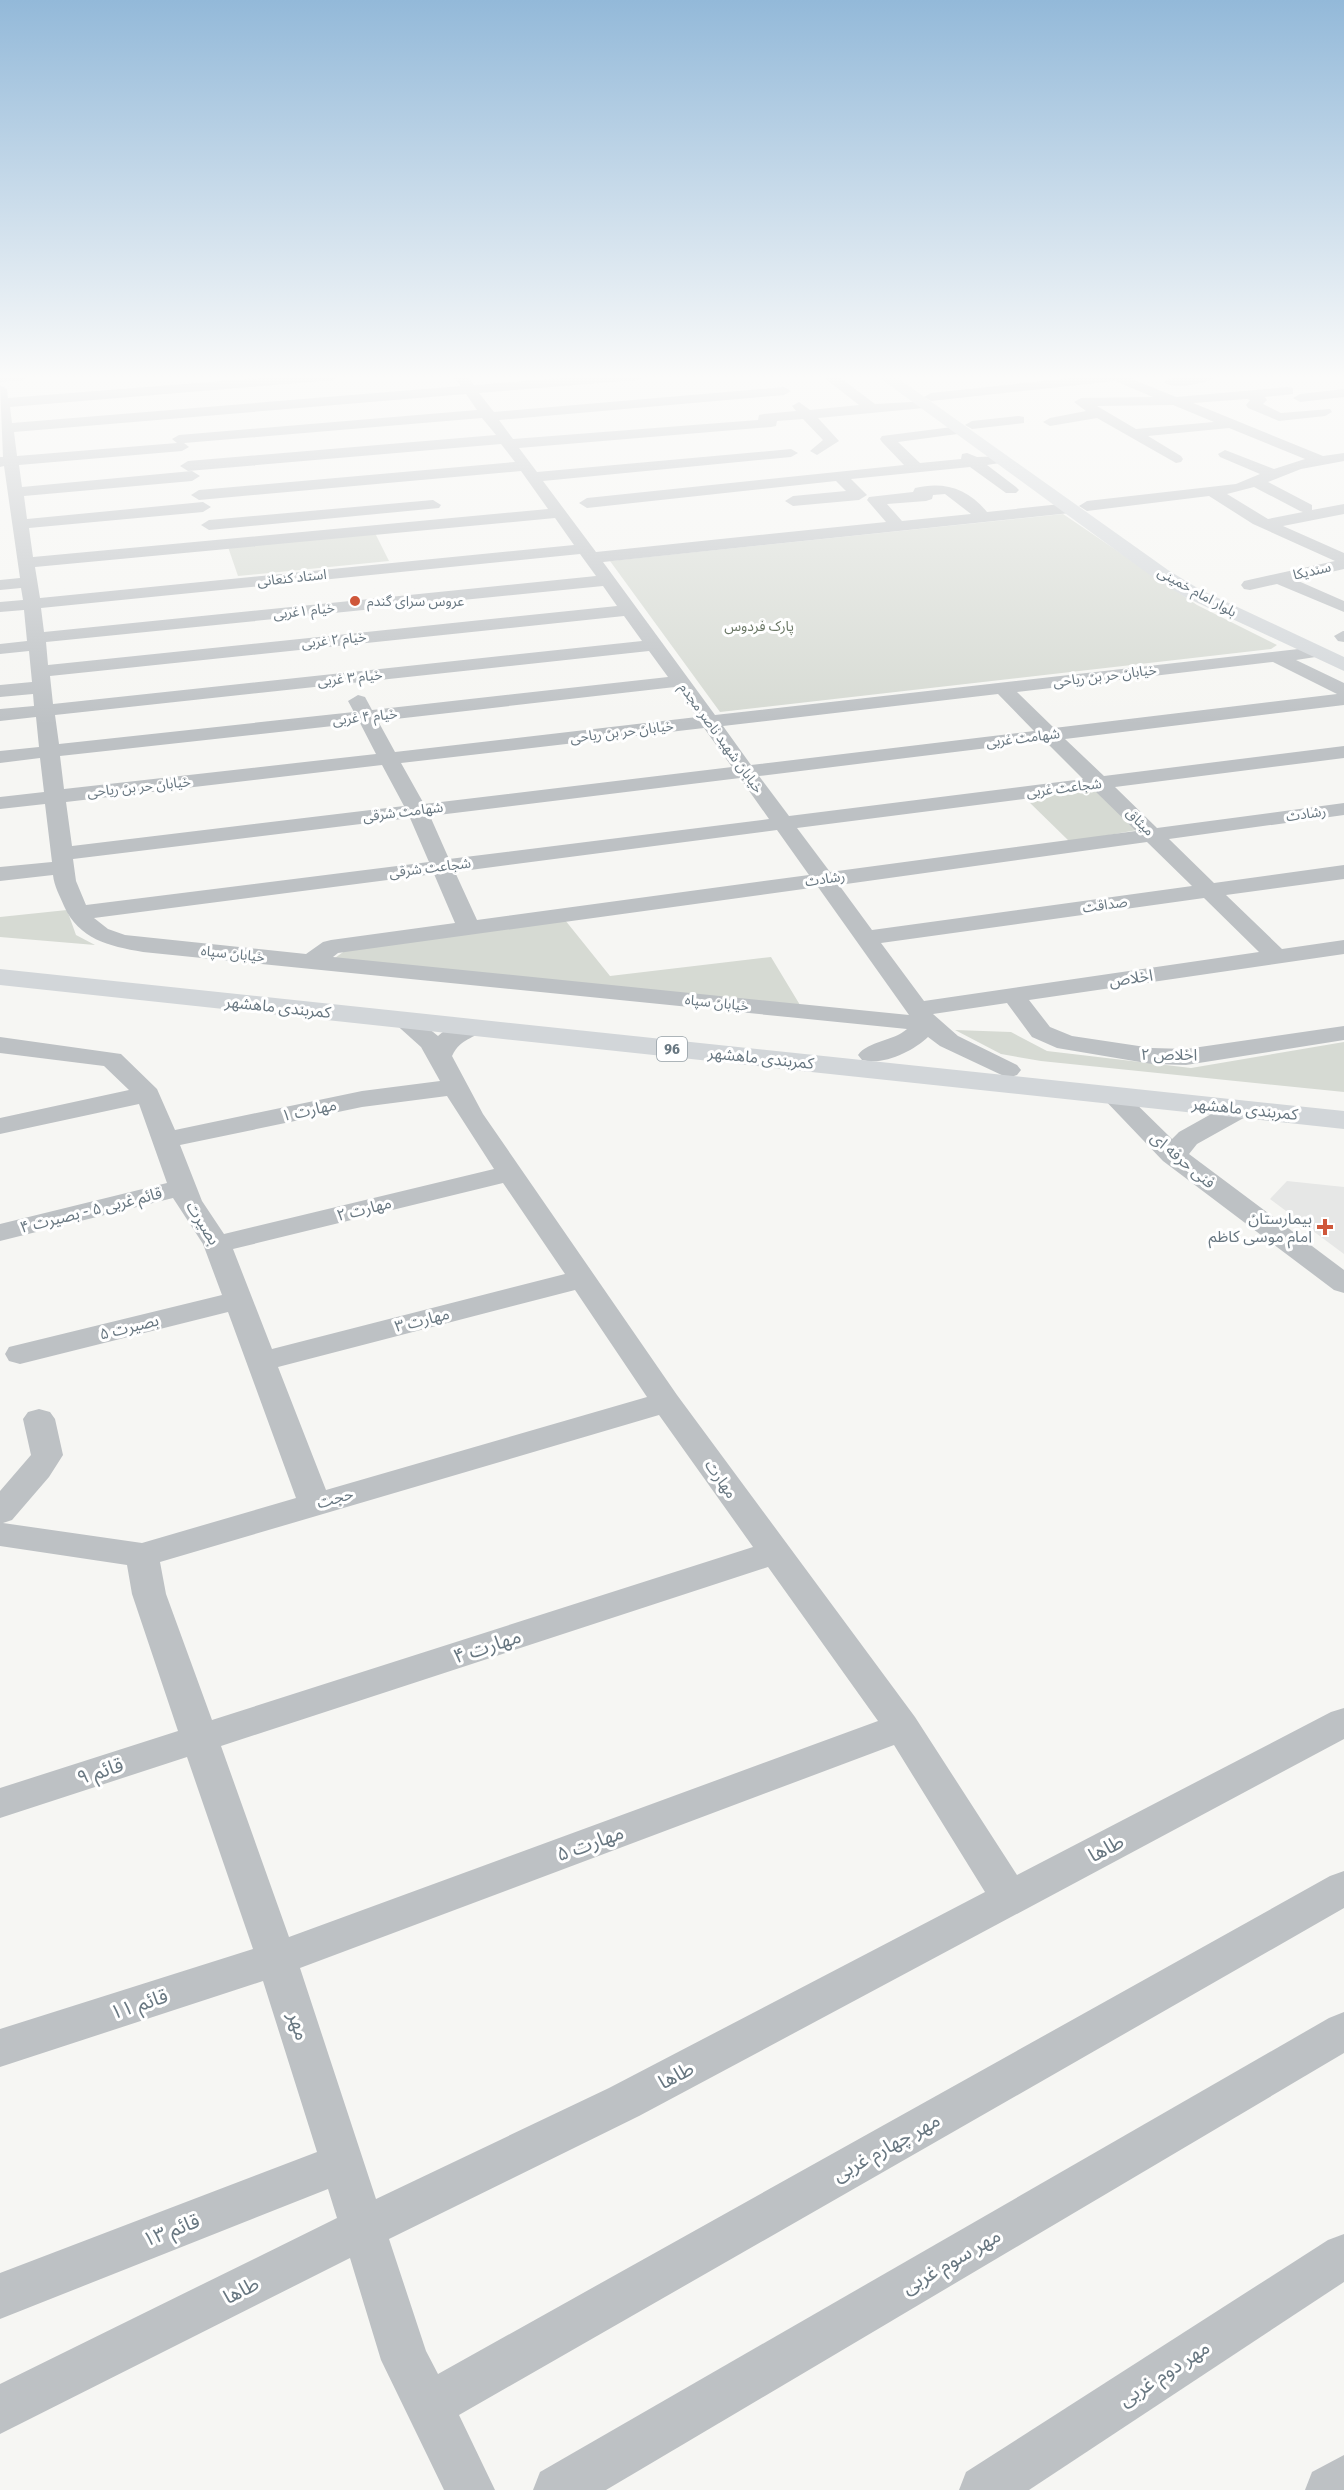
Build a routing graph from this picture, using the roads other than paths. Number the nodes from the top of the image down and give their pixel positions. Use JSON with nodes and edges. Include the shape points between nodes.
{"nodes":[{"id":1,"x":15,"y":492,"type":"edge"},
{"id":2,"x":198,"y":492,"type":"edge"},
{"id":3,"x":271,"y":492,"type":"edge"},
{"id":4,"x":357,"y":492,"type":"edge"},
{"id":5,"x":694,"y":492,"type":"edge"},
{"id":6,"x":829,"y":492,"type":"edge"},
{"id":7,"x":857,"y":492,"type":"edge"},
{"id":8,"x":921,"y":492,"type":"edge"},
{"id":9,"x":952,"y":492,"type":"edge"},
{"id":10,"x":1050,"y":492,"type":"edge"},
{"id":11,"x":1052,"y":492,"type":"edge"},
{"id":12,"x":1201,"y":492,"type":"edge"},
{"id":13,"x":1214,"y":492,"type":"edge"},
{"id":14,"x":1276,"y":492,"type":"edge"},
{"id":15,"x":545,"y":494,"type":"joint"},
{"id":16,"x":522,"y":496,"type":"dead end"},
{"id":17,"x":834,"y":498,"type":"junction"},
{"id":18,"x":201,"y":501,"type":"junction"},
{"id":19,"x":450,"y":503,"type":"dead end"},
{"id":20,"x":586,"y":503,"type":"dead end"},
{"id":21,"x":775,"y":503,"type":"dead end"},
{"id":22,"x":1073,"y":506,"type":"junction"},
{"id":23,"x":1306,"y":508,"type":"dead end"},
{"id":24,"x":1344,"y":509,"type":"edge"},
{"id":25,"x":367,"y":511,"type":"junction"},
{"id":26,"x":978,"y":512,"type":"junction"},
{"id":27,"x":562,"y":518,"type":"junction"},
{"id":28,"x":853,"y":518,"type":"junction"},
{"id":29,"x":589,"y":520,"type":"dead end"},
{"id":30,"x":894,"y":521,"type":"junction"},
{"id":31,"x":1266,"y":524,"type":"junction"},
{"id":32,"x":20,"y":525,"type":"junction"},
{"id":33,"x":209,"y":525,"type":"junction"},
{"id":34,"x":377,"y":530,"type":"junction"},
{"id":35,"x":1334,"y":536,"type":"dead end"},
{"id":36,"x":1305,"y":541,"type":"junction"},
{"id":37,"x":216,"y":545,"type":"junction"},
{"id":38,"x":588,"y":553,"type":"junction"},
{"id":39,"x":1344,"y":561,"type":"edge"},
{"id":40,"x":26,"y":563,"type":"junction"},
{"id":41,"x":308,"y":576,"type":"junction"},
{"id":42,"x":1279,"y":579,"type":"junction"},
{"id":43,"x":607,"y":580,"type":"junction"},
{"id":44,"x":28,"y":582,"type":"junction"},
{"id":45,"x":230,"y":584,"type":"junction"},
{"id":46,"x":0,"y":585,"type":"edge"},
{"id":47,"x":1250,"y":585,"type":"dead end"},
{"id":48,"x":1344,"y":585,"type":"edge"},
{"id":49,"x":1311,"y":593,"type":"junction"},
{"id":50,"x":1213,"y":595,"type":"junction"},
{"id":51,"x":32,"y":604,"type":"junction"},
{"id":52,"x":1344,"y":607,"type":"edge"},
{"id":53,"x":0,"y":608,"type":"edge"},
{"id":54,"x":321,"y":609,"type":"junction"},
{"id":55,"x":629,"y":610,"type":"junction"},
{"id":56,"x":334,"y":640,"type":"junction"},
{"id":57,"x":36,"y":641,"type":"junction"},
{"id":58,"x":1344,"y":642,"type":"edge"},
{"id":59,"x":654,"y":645,"type":"junction"},
{"id":60,"x":0,"y":649,"type":"edge"},
{"id":61,"x":1316,"y":652,"type":"junction"},
{"id":62,"x":1276,"y":657,"type":"junction"},
{"id":63,"x":1344,"y":665,"type":"edge"},
{"id":64,"x":349,"y":678,"type":"junction"},
{"id":65,"x":41,"y":679,"type":"junction"},
{"id":66,"x":680,"y":681,"type":"junction"},
{"id":67,"x":1002,"y":688,"type":"junction"},
{"id":68,"x":1344,"y":690,"type":"edge"},
{"id":69,"x":0,"y":691,"type":"edge"},
{"id":70,"x":1344,"y":699,"type":"edge"},
{"id":71,"x":45,"y":710,"type":"junction"},
{"id":72,"x":0,"y":715,"type":"edge"},
{"id":73,"x":365,"y":717,"type":"junction"},
{"id":74,"x":710,"y":722,"type":"junction"},
{"id":75,"x":1050,"y":734,"type":"junction"},
{"id":76,"x":50,"y":752,"type":"junction"},
{"id":77,"x":1344,"y":752,"type":"edge"},
{"id":78,"x":0,"y":757,"type":"edge"},
{"id":79,"x":388,"y":759,"type":"junction"},
{"id":80,"x":745,"y":770,"type":"junction"},
{"id":81,"x":1100,"y":783,"type":"junction"},
{"id":82,"x":55,"y":797,"type":"junction"},
{"id":83,"x":0,"y":803,"type":"edge"},
{"id":84,"x":1344,"y":809,"type":"edge"},
{"id":85,"x":417,"y":811,"type":"junction"},
{"id":86,"x":783,"y":824,"type":"junction"},
{"id":87,"x":1153,"y":835,"type":"junction"},
{"id":88,"x":63,"y":861,"type":"junction"},
{"id":89,"x":442,"y":867,"type":"junction"},
{"id":90,"x":1344,"y":872,"type":"edge"},
{"id":91,"x":0,"y":874,"type":"edge"},
{"id":92,"x":823,"y":879,"type":"junction"},
{"id":93,"x":1209,"y":890,"type":"junction"},
{"id":94,"x":78,"y":913,"type":"junction"},
{"id":95,"x":469,"y":928,"type":"junction"},
{"id":96,"x":865,"y":938,"type":"junction"},
{"id":97,"x":1344,"y":947,"type":"edge"},
{"id":98,"x":1278,"y":957,"type":"junction"},
{"id":99,"x":311,"y":962,"type":"junction"},
{"id":100,"x":0,"y":964,"type":"edge"},
{"id":101,"x":0,"y":977,"type":"edge"},
{"id":102,"x":1013,"y":995,"type":"junction"},
{"id":103,"x":922,"y":1016,"type":"junction"},
{"id":104,"x":403,"y":1020,"type":"junction"},
{"id":105,"x":472,"y":1027,"type":"junction"},
{"id":106,"x":1344,"y":1032,"type":"edge"},
{"id":107,"x":0,"y":1045,"type":"edge"},
{"id":108,"x":871,"y":1055,"type":"junction"},
{"id":109,"x":439,"y":1056,"type":"junction"},
{"id":110,"x":1008,"y":1070,"type":"junction"},
{"id":111,"x":454,"y":1087,"type":"junction"},
{"id":112,"x":148,"y":1094,"type":"junction"},
{"id":113,"x":1113,"y":1095,"type":"junction"},
{"id":114,"x":1344,"y":1105,"type":"edge"},
{"id":115,"x":1240,"y":1109,"type":"junction"},
{"id":116,"x":1344,"y":1120,"type":"edge"},
{"id":117,"x":0,"y":1126,"type":"edge"},
{"id":118,"x":165,"y":1140,"type":"junction"},
{"id":119,"x":1173,"y":1155,"type":"junction"},
{"id":120,"x":511,"y":1173,"type":"junction"},
{"id":121,"x":183,"y":1187,"type":"junction"},
{"id":122,"x":0,"y":1233,"type":"edge"},
{"id":123,"x":217,"y":1244,"type":"junction"},
{"id":124,"x":582,"y":1279,"type":"junction"},
{"id":125,"x":1344,"y":1284,"type":"edge"},
{"id":126,"x":238,"y":1300,"type":"junction"},
{"id":127,"x":20,"y":1354,"type":"dead end"},
{"id":128,"x":262,"y":1361,"type":"junction"},
{"id":129,"x":666,"y":1402,"type":"junction"},
{"id":130,"x":39,"y":1419,"type":"dead end"},
{"id":131,"x":315,"y":1504,"type":"junction"},
{"id":132,"x":0,"y":1512,"type":"edge"},
{"id":133,"x":0,"y":1534,"type":"edge"},
{"id":134,"x":773,"y":1553,"type":"junction"},
{"id":135,"x":142,"y":1555,"type":"junction"},
{"id":136,"x":1344,"y":1722,"type":"edge"},
{"id":137,"x":902,"y":1727,"type":"junction"},
{"id":138,"x":201,"y":1740,"type":"junction"},
{"id":139,"x":0,"y":1803,"type":"edge"},
{"id":140,"x":1344,"y":1888,"type":"edge"},
{"id":141,"x":1010,"y":1898,"type":"junction"},
{"id":142,"x":278,"y":1959,"type":"junction"},
{"id":143,"x":1344,"y":2031,"type":"edge"},
{"id":144,"x":0,"y":2048,"type":"edge"},
{"id":145,"x":342,"y":2163,"type":"junction"},
{"id":146,"x":363,"y":2228,"type":"junction"},
{"id":147,"x":1344,"y":2256,"type":"edge"},
{"id":148,"x":0,"y":2296,"type":"edge"},
{"id":149,"x":428,"y":2406,"type":"junction"},
{"id":150,"x":0,"y":2410,"type":"edge"},
{"id":151,"x":1344,"y":2480,"type":"edge"},
{"id":152,"x":470,"y":2490,"type":"edge"},
{"id":153,"x":558,"y":2490,"type":"edge"},
{"id":154,"x":984,"y":2490,"type":"edge"},
{"id":155,"x":1330,"y":2490,"type":"edge"}],
"edges":[{"from":1,"to":32,"type":"street","name":"خیابان سپاه"},
{"from":2,"to":18,"type":"street"},
{"from":3,"to":18,"type":"street"},
{"from":4,"to":25,"type":"street"},
{"from":5,"to":20,"type":"street"},
{"from":6,"to":17,"type":"street"},
{"from":7,"to":17,"type":"street","via":[[859,495]]},
{"from":8,"to":30,"type":"street","via":[[926,496],[875,500]]},
{"from":9,"to":26,"type":"street"},
{"from":10,"to":22,"type":"main road","name":"بلوار امام خمینی"},
{"from":11,"to":22,"type":"main road","name":"بلوار امام خمینی"},
{"from":12,"to":22,"type":"street"},
{"from":13,"to":31,"type":"street"},
{"from":14,"to":23,"type":"street"},
{"from":15,"to":16,"type":"street"},
{"from":15,"to":27,"type":"street","name":"خیابان شهید ناصر مجدم"},
{"from":17,"to":21,"type":"street"},
{"from":17,"to":28,"type":"street"},
{"from":18,"to":32,"type":"street"},
{"from":18,"to":33,"type":"street"},
{"from":19,"to":25,"type":"street"},
{"from":22,"to":26,"type":"street"},
{"from":22,"to":38,"type":"street"},
{"from":22,"to":50,"type":"main road","name":"بلوار امام خمینی","via":[[1182,571]]},
{"from":22,"to":50,"type":"main road","name":"بلوار امام خمینی","via":[[1192,593],[1207,591]]},
{"from":24,"to":31,"type":"street"},
{"from":25,"to":33,"type":"street"},
{"from":25,"to":34,"type":"street"},
{"from":26,"to":30,"type":"street"},
{"from":27,"to":29,"type":"street"},
{"from":27,"to":34,"type":"street"},
{"from":27,"to":38,"type":"street","name":"خیابان شهید ناصر مجدم"},
{"from":28,"to":30,"type":"street"},
{"from":28,"to":38,"type":"street"},
{"from":31,"to":36,"type":"street"},
{"from":32,"to":40,"type":"street","name":"خیابان سپاه"},
{"from":33,"to":37,"type":"street"},
{"from":34,"to":37,"type":"street"},
{"from":35,"to":36,"type":"street"},
{"from":36,"to":39,"type":"street"},
{"from":37,"to":40,"type":"street"},
{"from":37,"to":45,"type":"street"},
{"from":38,"to":41,"type":"street","name":"استاد کنعانی"},
{"from":38,"to":43,"type":"street","name":"خیابان شهید ناصر مجدم"},
{"from":39,"to":42,"type":"street","name":"سندیکا"},
{"from":40,"to":44,"type":"street","name":"خیابان سپاه"},
{"from":41,"to":45,"type":"street","name":"استاد کنعانی"},
{"from":41,"to":54,"type":"street"},
{"from":42,"to":47,"type":"street"},
{"from":42,"to":49,"type":"street","name":"سندیکا"},
{"from":43,"to":54,"type":"street","name":"خیام ۱غربی"},
{"from":43,"to":55,"type":"street","name":"خیابان شهید ناصر مجدم"},
{"from":44,"to":46,"type":"street"},
{"from":44,"to":51,"type":"street","name":"خیابان سپاه"},
{"from":45,"to":51,"type":"street","name":"استاد کنعانی"},
{"from":48,"to":49,"type":"street"},
{"from":49,"to":52,"type":"street","name":"سندیکا"},
{"from":50,"to":58,"type":"main road","name":"بلوار امام خمینی","via":[[1235,598]]},
{"from":50,"to":61,"type":"main road","name":"بلوار امام خمینی"},
{"from":51,"to":53,"type":"street","name":"استاد کنعانی"},
{"from":51,"to":57,"type":"street","name":"خیابان سپاه"},
{"from":54,"to":56,"type":"street"},
{"from":54,"to":57,"type":"street","name":"خیام ۱غربی"},
{"from":55,"to":56,"type":"street","name":"خیام ۲ غربی"},
{"from":55,"to":59,"type":"street","name":"خیابان شهید ناصر مجدم"},
{"from":56,"to":64,"type":"street"},
{"from":56,"to":65,"type":"street","name":"خیام ۲ غربی"},
{"from":57,"to":60,"type":"street","name":"خیام ۱غربی"},
{"from":57,"to":65,"type":"street","name":"خیابان سپاه"},
{"from":59,"to":64,"type":"street","name":"خیام ۳ غربی"},
{"from":59,"to":66,"type":"street","name":"خیابان شهید ناصر مجدم"},
{"from":61,"to":62,"type":"street","name":"خیابان حر بن ریاحی"},
{"from":61,"to":63,"type":"main road","name":"بلوار امام خمینی"},
{"from":62,"to":67,"type":"street","name":"خیابان حر بن ریاحی"},
{"from":62,"to":68,"type":"street"},
{"from":64,"to":71,"type":"street","name":"خیام ۳ غربی"},
{"from":64,"to":73,"type":"street"},
{"from":65,"to":69,"type":"street","name":"خیام ۲ غربی"},
{"from":65,"to":71,"type":"street","name":"خیابان سپاه"},
{"from":66,"to":73,"type":"street","name":"خیام ۴ غربی"},
{"from":66,"to":74,"type":"street","name":"خیابان شهید ناصر مجدم"},
{"from":67,"to":74,"type":"street","name":"خیابان حر بن ریاحی"},
{"from":67,"to":75,"type":"street","name":"میثاق"},
{"from":70,"to":75,"type":"street","name":"شهامت غربی"},
{"from":71,"to":72,"type":"street","name":"خیام ۳ غربی"},
{"from":71,"to":76,"type":"street","name":"خیابان سپاه"},
{"from":73,"to":76,"type":"street","name":"خیام ۴ غربی"},
{"from":73,"to":79,"type":"street"},
{"from":74,"to":79,"type":"street","name":"خیابان حر بن ریاحی"},
{"from":74,"to":80,"type":"street","name":"خیابان شهید ناصر مجدم"},
{"from":75,"to":80,"type":"street","name":"شهامت غربی"},
{"from":75,"to":81,"type":"street","name":"میثاق"},
{"from":76,"to":78,"type":"street","name":"خیام ۴ غربی"},
{"from":76,"to":82,"type":"street","name":"خیابان سپاه"},
{"from":77,"to":81,"type":"street","name":"شجاعت غربی"},
{"from":79,"to":82,"type":"street","name":"خیابان حر بن ریاحی"},
{"from":79,"to":85,"type":"street"},
{"from":80,"to":85,"type":"street","name":"شهامت شرقی"},
{"from":80,"to":86,"type":"street","name":"خیابان شهید ناصر مجدم"},
{"from":81,"to":86,"type":"street","name":"شجاعت غربی"},
{"from":81,"to":87,"type":"street","name":"میثاق"},
{"from":82,"to":83,"type":"street","name":"خیابان حر بن ریاحی"},
{"from":82,"to":88,"type":"street","name":"خیابان سپاه"},
{"from":84,"to":87,"type":"street","name":"رشادت"},
{"from":85,"to":88,"type":"street","name":"شهامت شرقی"},
{"from":85,"to":89,"type":"street"},
{"from":86,"to":89,"type":"street","name":"شجاعت شرقی"},
{"from":86,"to":92,"type":"street","name":"خیابان شهید ناصر مجدم"},
{"from":87,"to":92,"type":"street","name":"رشادت"},
{"from":87,"to":93,"type":"street","name":"میثاق"},
{"from":88,"to":91,"type":"street","name":"شهامت شرقی"},
{"from":88,"to":94,"type":"street","name":"خیابان سپاه","via":[[65,881]]},
{"from":89,"to":94,"type":"street","name":"شجاعت شرقی"},
{"from":89,"to":95,"type":"street"},
{"from":90,"to":93,"type":"street","name":"صداقت"},
{"from":92,"to":95,"type":"street","name":"رشادت"},
{"from":92,"to":96,"type":"street","name":"خیابان شهید ناصر مجدم"},
{"from":93,"to":96,"type":"street","name":"صداقت"},
{"from":93,"to":98,"type":"street","name":"میثاق"},
{"from":94,"to":99,"type":"street","name":"خیابان سپاه","via":[[92,931],[123,942]]},
{"from":95,"to":99,"type":"street","name":"رشادت","via":[[331,947]]},
{"from":96,"to":103,"type":"street","name":"خیابان شهید ناصر مجدم"},
{"from":97,"to":98,"type":"street","name":"اخلاص"},
{"from":98,"to":102,"type":"street","name":"اخلاص"},
{"from":99,"to":103,"type":"street","name":"خیابان سپاه"},
{"from":100,"to":108,"type":"main road","name":"کمربندی ماهشهر","number":"96"},
{"from":101,"to":104,"type":"main road","name":"کمربندی ماهشهر","number":"96"},
{"from":102,"to":103,"type":"street","name":"اخلاص"},
{"from":102,"to":106,"type":"street","name":"اخلاص ۲","via":[[1041,1032],[1066,1043],[1152,1056],[1186,1057]]},
{"from":103,"to":108,"type":"street","via":[[907,1043]]},
{"from":103,"to":110,"type":"street","name":"خیابان شهید ناصر مجدم","via":[[958,1046]]},
{"from":104,"to":105,"type":"main road","name":"کمربندی ماهشهر","number":"96"},
{"from":104,"to":109,"type":"street","name":"مهارت","via":[[430,1042]]},
{"from":105,"to":109,"type":"street","via":[[448,1039]]},
{"from":105,"to":113,"type":"main road","name":"کمربندی ماهشهر","number":"96"},
{"from":107,"to":112,"type":"street","name":"بصیرت","via":[[112,1059]]},
{"from":108,"to":110,"type":"main road","name":"کمربندی ماهشهر","number":"96"},
{"from":109,"to":111,"type":"street","name":"مهارت"},
{"from":110,"to":114,"type":"main road","name":"کمربندی ماهشهر","number":"96"},
{"from":111,"to":118,"type":"street","name":"مهارت ۱","via":[[362,1099]]},
{"from":111,"to":120,"type":"street","name":"مهارت"},
{"from":112,"to":117,"type":"street"},
{"from":112,"to":118,"type":"street","name":"بصیرت"},
{"from":113,"to":115,"type":"main road","name":"کمربندی ماهشهر","number":"96"},
{"from":113,"to":119,"type":"street","name":"فنی حرفه ای"},
{"from":115,"to":116,"type":"main road","name":"کمربندی ماهشهر","number":"96"},
{"from":115,"to":119,"type":"street","via":[[1188,1138]]},
{"from":118,"to":121,"type":"street","name":"بصیرت"},
{"from":119,"to":125,"type":"street","name":"فنی حرفه ای"},
{"from":120,"to":123,"type":"street","name":"مهارت ۲"},
{"from":120,"to":124,"type":"street","name":"مهارت"},
{"from":121,"to":122,"type":"street","name":"قائم غربی ۵ - بصیرت ۴"},
{"from":121,"to":123,"type":"street","name":"بصیرت"},
{"from":123,"to":126,"type":"street","name":"بصیرت"},
{"from":124,"to":128,"type":"street","name":"مهارت ۳"},
{"from":124,"to":129,"type":"street","name":"مهارت"},
{"from":126,"to":127,"type":"street","name":"بصیرت ۵"},
{"from":126,"to":128,"type":"street","name":"بصیرت"},
{"from":128,"to":131,"type":"street","name":"بصیرت"},
{"from":129,"to":131,"type":"street","name":"حجت"},
{"from":129,"to":134,"type":"street","name":"مهارت"},
{"from":130,"to":132,"type":"street","via":[[47,1455]]},
{"from":131,"to":135,"type":"street","name":"حجت"},
{"from":133,"to":135,"type":"street","name":"حجت"},
{"from":134,"to":137,"type":"street","name":"مهارت"},
{"from":134,"to":138,"type":"street","name":"مهارت ۴"},
{"from":135,"to":138,"type":"street","name":"مهر","via":[[149,1594]]},
{"from":136,"to":141,"type":"street","name":"طاها"},
{"from":137,"to":141,"type":"street","name":"مهارت"},
{"from":137,"to":142,"type":"street","name":"مهارت ۵"},
{"from":138,"to":139,"type":"street","name":"قائم ۹"},
{"from":138,"to":142,"type":"street","name":"مهر"},
{"from":140,"to":149,"type":"street","name":"مهر چهارم غربی"},
{"from":141,"to":146,"type":"street","name":"طاها","via":[[624,2102]]},
{"from":142,"to":144,"type":"street","name":"قائم ۱۱"},
{"from":142,"to":145,"type":"street","name":"مهر"},
{"from":143,"to":153,"type":"street","name":"مهر سوم غربی"},
{"from":145,"to":146,"type":"street","name":"مهر"},
{"from":145,"to":148,"type":"street","name":"قائم ۱۳"},
{"from":146,"to":149,"type":"street","name":"مهر","via":[[405,2360]]},
{"from":146,"to":150,"type":"street","name":"طاها"},
{"from":147,"to":154,"type":"street","name":"مهر دوم غربی"},
{"from":149,"to":152,"type":"street","name":"مهر"},
{"from":151,"to":155,"type":"street"}]}
